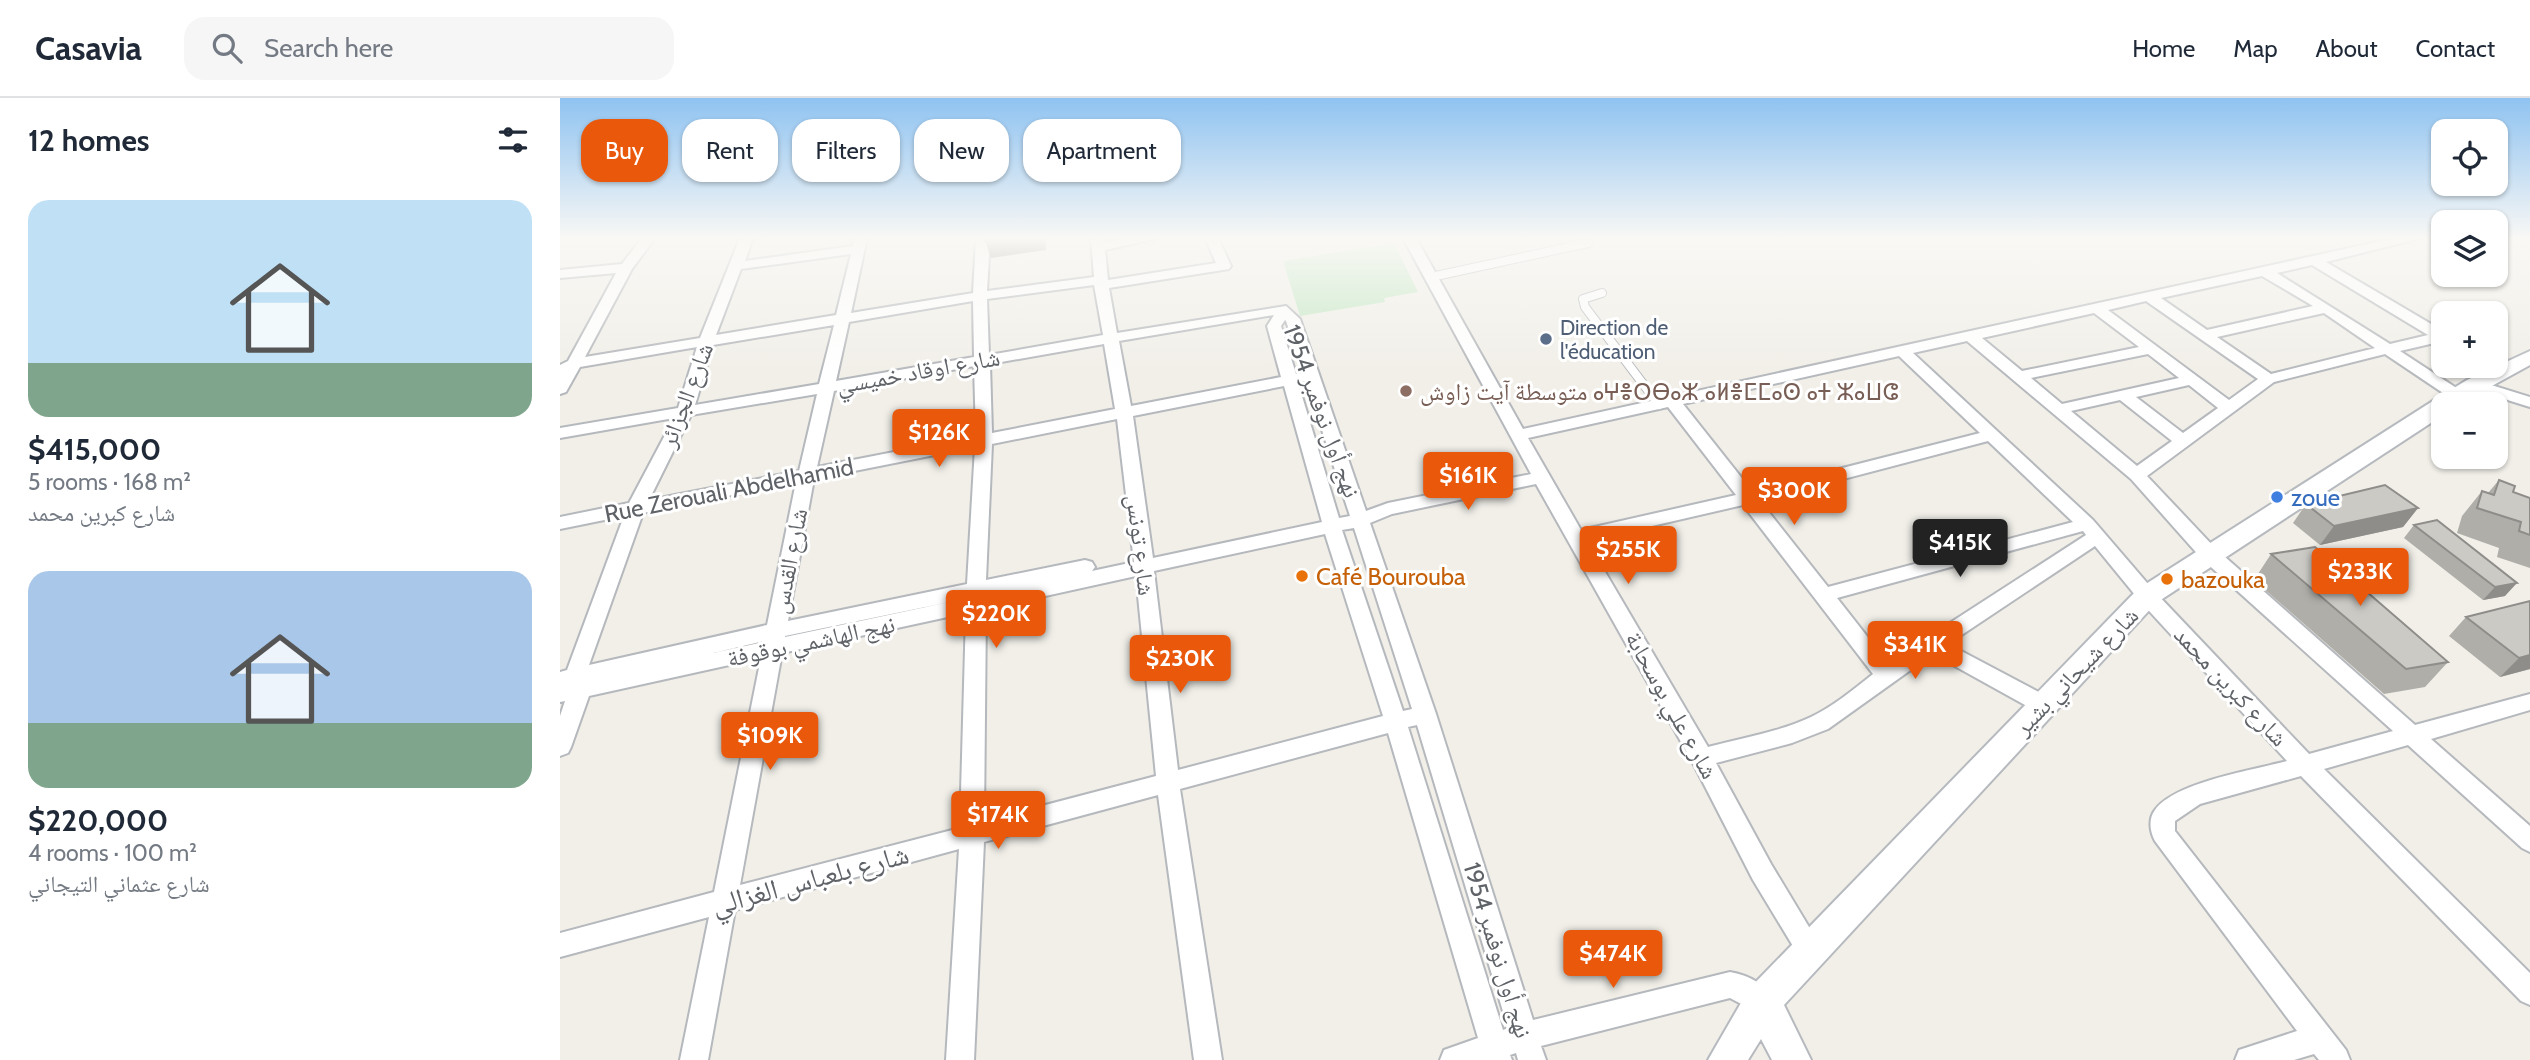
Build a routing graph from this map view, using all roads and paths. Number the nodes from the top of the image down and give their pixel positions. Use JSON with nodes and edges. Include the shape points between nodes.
{"nodes":[{"id":1,"x":1101,"y":282,"type":"edge"},
{"id":2,"x":618,"y":283,"type":"edge"},
{"id":3,"x":730,"y":283,"type":"edge"},
{"id":4,"x":852,"y":283,"type":"edge"},
{"id":5,"x":981,"y":283,"type":"edge"},
{"id":6,"x":1093,"y":283,"type":"edge"},
{"id":7,"x":1434,"y":283,"type":"edge"},
{"id":8,"x":2218,"y":283,"type":"edge"},
{"id":9,"x":2284,"y":283,"type":"edge"},
{"id":10,"x":2352,"y":283,"type":"edge"},
{"id":11,"x":1602,"y":293,"type":"dead end"},
{"id":12,"x":980,"y":296,"type":"junction"},
{"id":13,"x":2151,"y":298,"type":"junction"},
{"id":14,"x":2326,"y":308,"type":"junction"},
{"id":15,"x":2098,"y":309,"type":"junction"},
{"id":16,"x":1280,"y":310,"type":"joint"},
{"id":17,"x":844,"y":318,"type":"junction"},
{"id":18,"x":2431,"y":330,"type":"edge"},
{"id":19,"x":2205,"y":335,"type":"junction"},
{"id":20,"x":1109,"y":336,"type":"junction"},
{"id":21,"x":1972,"y":337,"type":"junction"},
{"id":22,"x":2431,"y":339,"type":"edge"},
{"id":23,"x":706,"y":342,"type":"junction"},
{"id":24,"x":2388,"y":348,"type":"junction"},
{"id":25,"x":2151,"y":349,"type":"junction"},
{"id":26,"x":1903,"y":352,"type":"junction"},
{"id":27,"x":2529,"y":358,"type":"edge"},
{"id":28,"x":982,"y":360,"type":"junction"},
{"id":29,"x":575,"y":363,"type":"junction"},
{"id":30,"x":2508,"y":365,"type":"edge"},
{"id":31,"x":560,"y":371,"type":"edge"},
{"id":32,"x":2019,"y":376,"type":"junction"},
{"id":33,"x":2483,"y":378,"type":"edge"},
{"id":34,"x":1300,"y":379,"type":"junction"},
{"id":35,"x":2268,"y":379,"type":"junction"},
{"id":36,"x":2192,"y":380,"type":"junction"},
{"id":37,"x":827,"y":387,"type":"junction"},
{"id":38,"x":560,"y":389,"type":"edge"},
{"id":39,"x":2448,"y":392,"type":"edge"},
{"id":40,"x":2462,"y":392,"type":"edge"},
{"id":41,"x":2123,"y":395,"type":"junction"},
{"id":42,"x":2508,"y":401,"type":"edge"},
{"id":43,"x":2530,"y":402,"type":"edge"},
{"id":44,"x":1666,"y":403,"type":"junction"},
{"id":45,"x":2229,"y":408,"type":"junction"},
{"id":46,"x":2059,"y":410,"type":"junction"},
{"id":47,"x":685,"y":412,"type":"junction"},
{"id":48,"x":2431,"y":412,"type":"edge"},
{"id":49,"x":1124,"y":413,"type":"junction"},
{"id":50,"x":560,"y":433,"type":"edge"},
{"id":51,"x":1518,"y":435,"type":"junction"},
{"id":52,"x":1992,"y":435,"type":"junction"},
{"id":53,"x":984,"y":441,"type":"junction"},
{"id":54,"x":2183,"y":441,"type":"junction"},
{"id":55,"x":806,"y":475,"type":"junction"},
{"id":56,"x":2137,"y":475,"type":"junction"},
{"id":57,"x":1541,"y":477,"type":"junction"},
{"id":58,"x":1747,"y":498,"type":"junction"},
{"id":59,"x":636,"y":508,"type":"junction"},
{"id":60,"x":1358,"y":514,"type":"junction"},
{"id":61,"x":1331,"y":520,"type":"junction"},
{"id":62,"x":560,"y":523,"type":"edge"},
{"id":63,"x":2092,"y":530,"type":"junction"},
{"id":64,"x":1577,"y":537,"type":"junction"},
{"id":65,"x":2209,"y":554,"type":"junction"},
{"id":66,"x":1144,"y":562,"type":"junction"},
{"id":67,"x":1823,"y":594,"type":"junction"},
{"id":68,"x":976,"y":597,"type":"junction"},
{"id":69,"x":2147,"y":597,"type":"junction"},
{"id":70,"x":773,"y":640,"type":"junction"},
{"id":71,"x":1933,"y":645,"type":"junction"},
{"id":72,"x":1409,"y":669,"type":"junction"},
{"id":73,"x":1886,"y":675,"type":"junction"},
{"id":74,"x":1382,"y":676,"type":"junction"},
{"id":75,"x":569,"y":685,"type":"edge"},
{"id":76,"x":2530,"y":702,"type":"edge"},
{"id":77,"x":2042,"y":704,"type":"junction"},
{"id":78,"x":1425,"y":713,"type":"junction"},
{"id":79,"x":1396,"y":721,"type":"junction"},
{"id":80,"x":2415,"y":736,"type":"junction"},
{"id":81,"x":560,"y":747,"type":"edge"},
{"id":82,"x":1702,"y":758,"type":"junction"},
{"id":83,"x":2304,"y":764,"type":"junction"},
{"id":84,"x":1168,"y":783,"type":"junction"},
{"id":85,"x":972,"y":834,"type":"junction"},
{"id":86,"x":2530,"y":841,"type":"edge"},
{"id":87,"x":723,"y":903,"type":"junction"},
{"id":88,"x":560,"y":945,"type":"edge"},
{"id":89,"x":1811,"y":952,"type":"junction"},
{"id":90,"x":2530,"y":992,"type":"edge"},
{"id":91,"x":1762,"y":1002,"type":"junction"},
{"id":92,"x":1529,"y":1048,"type":"edge"},
{"id":93,"x":2327,"y":1049,"type":"edge"},
{"id":94,"x":1496,"y":1053,"type":"edge"},
{"id":95,"x":694,"y":1060,"type":"edge"},
{"id":96,"x":960,"y":1060,"type":"edge"},
{"id":97,"x":1208,"y":1060,"type":"edge"},
{"id":98,"x":1454,"y":1060,"type":"edge"},
{"id":99,"x":1727,"y":1060,"type":"edge"},
{"id":100,"x":1792,"y":1060,"type":"edge"},
{"id":101,"x":2249,"y":1060,"type":"edge"}],
"edges":[{"from":1,"to":20,"type":"street","name":"شارع تونس"},
{"from":2,"to":29,"type":"street"},
{"from":3,"to":23,"type":"street","name":"شارع الجزائر"},
{"from":4,"to":17,"type":"street"},
{"from":5,"to":12,"type":"street"},
{"from":6,"to":12,"type":"street"},
{"from":7,"to":51,"type":"street","name":"شارع علي بوسحابة"},
{"from":8,"to":13,"type":"street"},
{"from":9,"to":14,"type":"street"},
{"from":10,"to":18,"type":"street"},
{"from":11,"to":44,"type":"lane","via":[[1583,299],[1585,307]]},
{"from":12,"to":17,"type":"street"},
{"from":12,"to":28,"type":"street"},
{"from":13,"to":15,"type":"street"},
{"from":13,"to":19,"type":"street"},
{"from":14,"to":19,"type":"street"},
{"from":14,"to":24,"type":"street"},
{"from":15,"to":21,"type":"street"},
{"from":15,"to":25,"type":"street"},
{"from":16,"to":20,"type":"street","name":"شارع اوقاد خميسي"},
{"from":16,"to":34,"type":"street","name":"نهج أول نوفمبر 1954","via":[[1274,326]]},
{"from":17,"to":23,"type":"street"},
{"from":17,"to":37,"type":"street"},
{"from":19,"to":35,"type":"street"},
{"from":20,"to":28,"type":"street","name":"شارع اوقاد خميسي"},
{"from":20,"to":49,"type":"street","name":"شارع تونس"},
{"from":21,"to":26,"type":"street"},
{"from":21,"to":32,"type":"street"},
{"from":22,"to":24,"type":"street"},
{"from":23,"to":29,"type":"street"},
{"from":23,"to":47,"type":"street","name":"شارع الجزائر"},
{"from":24,"to":35,"type":"street"},
{"from":24,"to":39,"type":"street"},
{"from":25,"to":32,"type":"street"},
{"from":25,"to":36,"type":"street"},
{"from":26,"to":44,"type":"street"},
{"from":26,"to":52,"type":"street","name":"شارع كبرين محمد"},
{"from":27,"to":30,"type":"main road","name":"شارع شيحاني بشير"},
{"from":28,"to":37,"type":"street","name":"شارع اوقاد خميسي"},
{"from":28,"to":53,"type":"street"},
{"from":29,"to":31,"type":"street"},
{"from":29,"to":38,"type":"street"},
{"from":32,"to":46,"type":"street"},
{"from":33,"to":40,"type":"main road","name":"شارع شيحاني بشير"},
{"from":34,"to":49,"type":"street","name":"Rue Zerouali Abdelhamid"},
{"from":34,"to":60,"type":"street","name":"نهج أول نوفمبر 1954"},
{"from":34,"to":61,"type":"street","name":"نهج أول نوفمبر 1954"},
{"from":35,"to":45,"type":"street"},
{"from":36,"to":41,"type":"street"},
{"from":36,"to":45,"type":"street"},
{"from":37,"to":47,"type":"street","name":"شارع اوقاد خميسي"},
{"from":37,"to":55,"type":"street","name":"شارع القدس"},
{"from":41,"to":46,"type":"street"},
{"from":41,"to":54,"type":"street"},
{"from":42,"to":43,"type":"street"},
{"from":44,"to":51,"type":"street"},
{"from":44,"to":58,"type":"street"},
{"from":45,"to":54,"type":"street"},
{"from":46,"to":56,"type":"street"},
{"from":47,"to":50,"type":"street","name":"شارع اوقاد خميسي"},
{"from":47,"to":59,"type":"street","name":"شارع الجزائر"},
{"from":48,"to":65,"type":"main road","name":"شارع شيحاني بشير"},
{"from":49,"to":53,"type":"street","name":"Rue Zerouali Abdelhamid"},
{"from":49,"to":66,"type":"street","name":"شارع تونس"},
{"from":51,"to":57,"type":"street","name":"شارع علي بوسحابة"},
{"from":52,"to":58,"type":"street"},
{"from":52,"to":63,"type":"street","name":"شارع كبرين محمد"},
{"from":53,"to":55,"type":"street","name":"Rue Zerouali Abdelhamid"},
{"from":53,"to":68,"type":"street"},
{"from":54,"to":56,"type":"street"},
{"from":55,"to":59,"type":"street","name":"Rue Zerouali Abdelhamid"},
{"from":55,"to":70,"type":"street","name":"شارع القدس"},
{"from":56,"to":65,"type":"street"},
{"from":57,"to":60,"type":"street","name":"نهج الهاشمي بوقوفة"},
{"from":57,"to":64,"type":"street","name":"شارع علي بوسحابة"},
{"from":58,"to":64,"type":"street"},
{"from":58,"to":67,"type":"street"},
{"from":59,"to":62,"type":"street","name":"Rue Zerouali Abdelhamid"},
{"from":59,"to":75,"type":"street","name":"شارع الجزائر"},
{"from":60,"to":61,"type":"street","name":"نهج الهاشمي بوقوفة"},
{"from":60,"to":72,"type":"street","name":"نهج أول نوفمبر 1954"},
{"from":61,"to":66,"type":"street","name":"نهج الهاشمي بوقوفة"},
{"from":61,"to":74,"type":"street","name":"نهج أول نوفمبر 1954"},
{"from":63,"to":67,"type":"street"},
{"from":63,"to":69,"type":"street","name":"شارع كبرين محمد"},
{"from":63,"to":71,"type":"street"},
{"from":64,"to":82,"type":"street","name":"شارع علي بوسحابة"},
{"from":65,"to":69,"type":"main road","name":"شارع شيحاني بشير"},
{"from":65,"to":80,"type":"street"},
{"from":66,"to":68,"type":"street","name":"نهج الهاشمي بوقوفة"},
{"from":66,"to":84,"type":"street","name":"شارع تونس"},
{"from":67,"to":73,"type":"street"},
{"from":68,"to":70,"type":"street","name":"نهج الهاشمي بوقوفة"},
{"from":68,"to":85,"type":"street"},
{"from":69,"to":77,"type":"main road","name":"شارع شيحاني بشير"},
{"from":69,"to":83,"type":"street","name":"شارع كبرين محمد"},
{"from":70,"to":75,"type":"street","name":"نهج الهاشمي بوقوفة"},
{"from":70,"to":87,"type":"street","name":"شارع القدس"},
{"from":71,"to":73,"type":"street"},
{"from":71,"to":77,"type":"street"},
{"from":72,"to":74,"type":"street"},
{"from":72,"to":78,"type":"street","name":"نهج أول نوفمبر 1954"},
{"from":73,"to":82,"type":"street","via":[[1820,723]]},
{"from":74,"to":79,"type":"street","name":"نهج أول نوفمبر 1954"},
{"from":75,"to":81,"type":"street","name":"شارع الجزائر"},
{"from":76,"to":80,"type":"street"},
{"from":77,"to":89,"type":"main road","name":"شارع شيحاني بشير"},
{"from":78,"to":79,"type":"street","name":"شارع بلعباس الغزالي"},
{"from":78,"to":92,"type":"street","name":"نهج أول نوفمبر 1954"},
{"from":79,"to":84,"type":"street","name":"شارع بلعباس الغزالي"},
{"from":79,"to":94,"type":"street","name":"نهج أول نوفمبر 1954"},
{"from":80,"to":83,"type":"street"},
{"from":80,"to":86,"type":"street"},
{"from":82,"to":89,"type":"street","name":"شارع علي بوسحابة","via":[[1762,872]]},
{"from":83,"to":90,"type":"street","name":"شارع كبرين محمد"},
{"from":83,"to":93,"type":"street","via":[[2183,801],[2163,817],[2163,834]]},
{"from":84,"to":85,"type":"street","name":"شارع بلعباس الغزالي"},
{"from":84,"to":97,"type":"street","name":"شارع تونس"},
{"from":85,"to":87,"type":"street","name":"شارع بلعباس الغزالي"},
{"from":85,"to":96,"type":"street"},
{"from":87,"to":88,"type":"street","name":"شارع بلعباس الغزالي"},
{"from":87,"to":95,"type":"street","name":"شارع القدس"},
{"from":89,"to":91,"type":"main road","name":"شارع شيحاني بشير"},
{"from":91,"to":92,"type":"street","via":[[1730,985]]},
{"from":91,"to":99,"type":"main road","name":"شارع شيحاني بشير"},
{"from":91,"to":100,"type":"main road"},
{"from":92,"to":94,"type":"street"},
{"from":93,"to":101,"type":"street"},
{"from":94,"to":98,"type":"street"}]}
